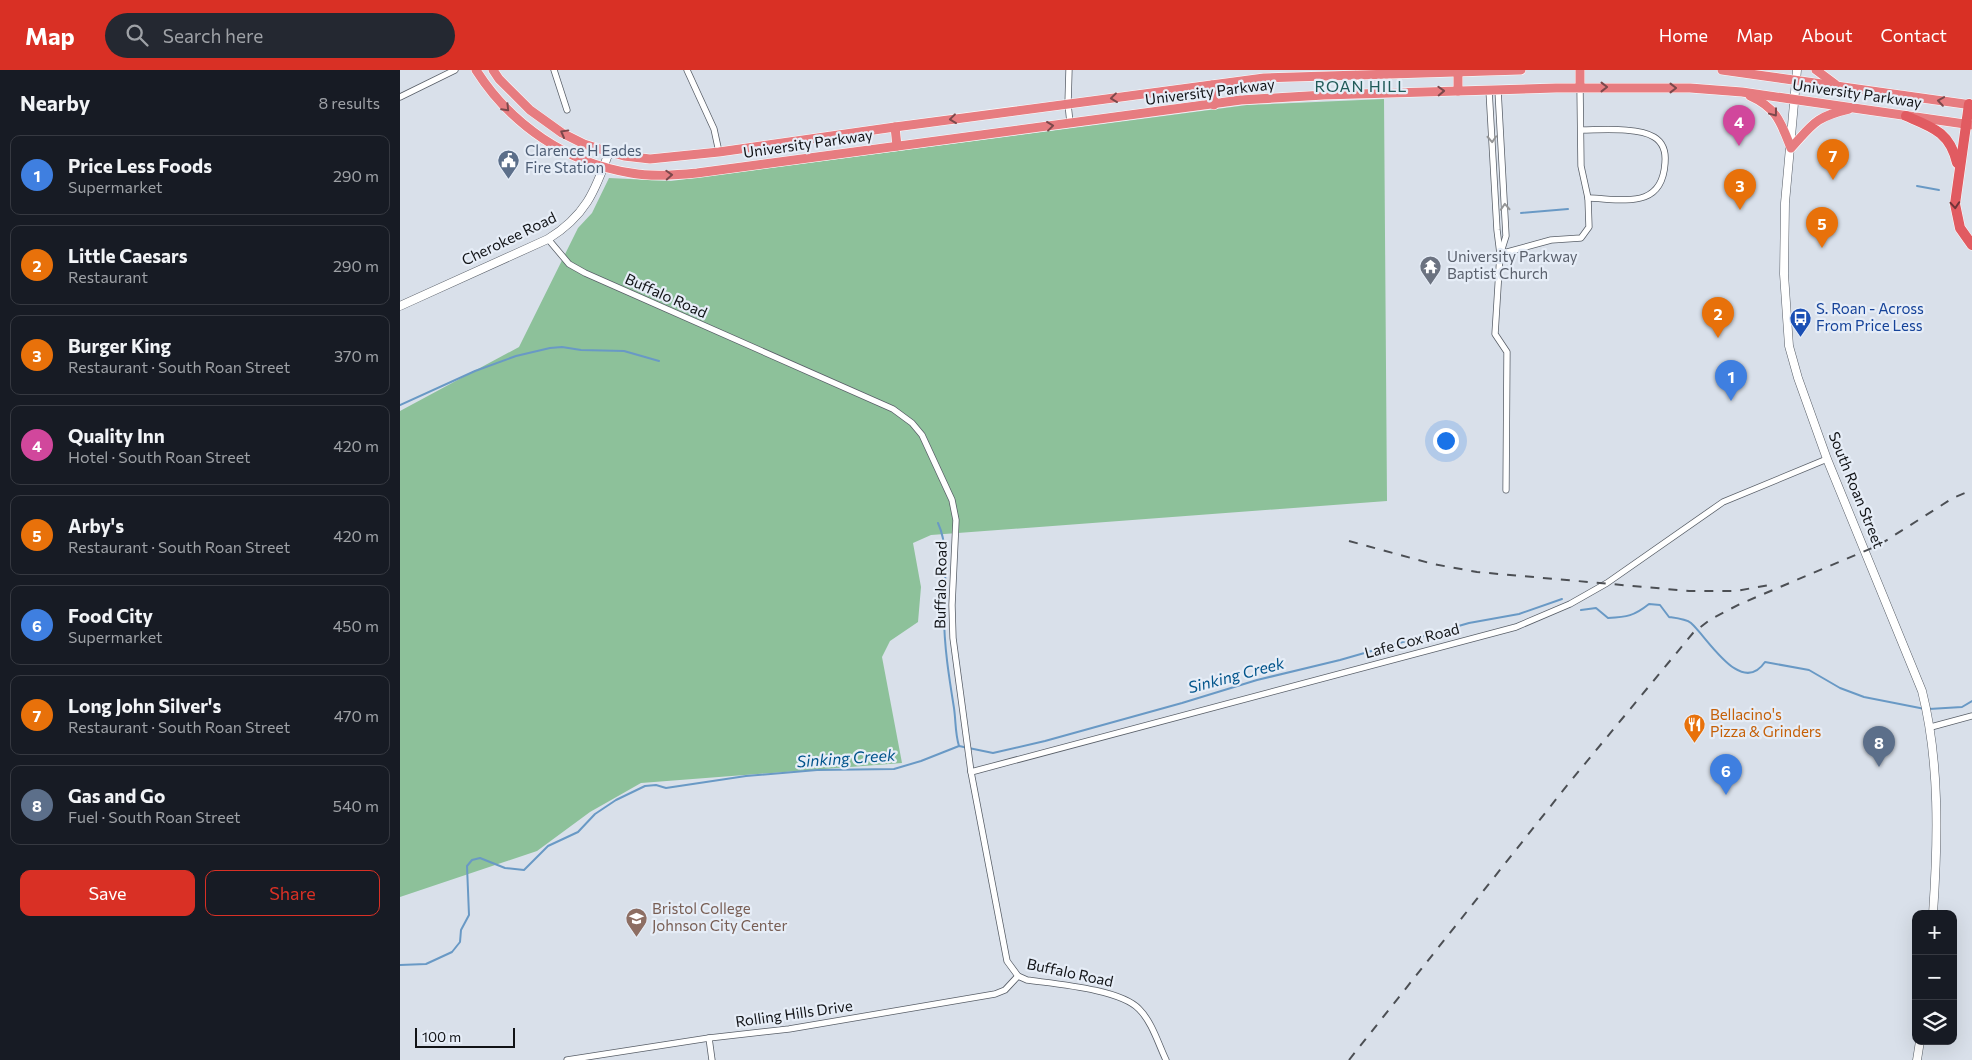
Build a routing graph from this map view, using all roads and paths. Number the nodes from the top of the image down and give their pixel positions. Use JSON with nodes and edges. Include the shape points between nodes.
{"nodes":[{"id":1,"x":455,"y":70,"type":"edge"},
{"id":2,"x":476,"y":70,"type":"edge"},
{"id":3,"x":493,"y":70,"type":"edge"},
{"id":4,"x":554,"y":70,"type":"edge"},
{"id":5,"x":687,"y":70,"type":"edge"},
{"id":6,"x":1069,"y":70,"type":"edge"},
{"id":7,"x":1520,"y":70,"type":"edge"},
{"id":8,"x":1580,"y":70,"type":"edge"},
{"id":9,"x":1722,"y":70,"type":"edge"},
{"id":10,"x":1797,"y":70,"type":"edge"},
{"id":11,"x":1816,"y":70,"type":"edge"},
{"id":12,"x":1359,"y":72,"type":"edge"},
{"id":13,"x":1458,"y":72,"type":"junction"},
{"id":14,"x":1796,"y":80,"type":"junction"},
{"id":15,"x":1212,"y":85,"type":"junction"},
{"id":16,"x":1840,"y":86,"type":"junction"},
{"id":17,"x":1580,"y":87,"type":"junction"},
{"id":18,"x":1458,"y":90,"type":"junction"},
{"id":19,"x":1494,"y":90,"type":"junction"},
{"id":20,"x":1742,"y":92,"type":"junction"},
{"id":21,"x":1358,"y":94,"type":"junction"},
{"id":22,"x":401,"y":97,"type":"edge"},
{"id":23,"x":1795,"y":99,"type":"junction"},
{"id":24,"x":1068,"y":104,"type":"junction"},
{"id":25,"x":1214,"y":105,"type":"junction"},
{"id":26,"x":1970,"y":105,"type":"edge"},
{"id":27,"x":1854,"y":108,"type":"junction"},
{"id":28,"x":567,"y":110,"type":"dead end"},
{"id":29,"x":1906,"y":116,"type":"junction"},
{"id":30,"x":1070,"y":124,"type":"junction"},
{"id":31,"x":1969,"y":125,"type":"edge"},
{"id":32,"x":895,"y":127,"type":"junction"},
{"id":33,"x":1582,"y":130,"type":"junction"},
{"id":34,"x":897,"y":146,"type":"junction"},
{"id":35,"x":1791,"y":148,"type":"junction"},
{"id":36,"x":609,"y":152,"type":"junction"},
{"id":37,"x":719,"y":152,"type":"junction"},
{"id":38,"x":604,"y":167,"type":"junction"},
{"id":39,"x":1958,"y":170,"type":"junction"},
{"id":40,"x":1588,"y":198,"type":"junction"},
{"id":41,"x":548,"y":239,"type":"junction"},
{"id":42,"x":1972,"y":246,"type":"edge"},
{"id":43,"x":1500,"y":254,"type":"junction"},
{"id":44,"x":400,"y":306,"type":"edge"},
{"id":45,"x":1828,"y":459,"type":"junction"},
{"id":46,"x":1506,"y":490,"type":"dead end"},
{"id":47,"x":1972,"y":716,"type":"edge"},
{"id":48,"x":1931,"y":727,"type":"junction"},
{"id":49,"x":971,"y":772,"type":"junction"},
{"id":50,"x":1933,"y":910,"type":"edge"},
{"id":51,"x":1018,"y":976,"type":"junction"},
{"id":52,"x":709,"y":1038,"type":"junction"},
{"id":53,"x":1919,"y":1045,"type":"edge"},
{"id":54,"x":567,"y":1060,"type":"edge"},
{"id":55,"x":712,"y":1060,"type":"edge"},
{"id":56,"x":1166,"y":1060,"type":"edge"},
{"id":57,"x":1917,"y":1060,"type":"edge"}],
"edges":[{"from":1,"to":22,"type":"street"},
{"from":2,"to":38,"type":"highway","name":"University Parkway","one_way":true,"via":[[496,98],[528,130],[550,145]]},
{"from":36,"to":3,"type":"highway","name":"University Parkway","one_way":true,"via":[[584,144],[540,118]]},
{"from":4,"to":28,"type":"street"},
{"from":5,"to":37,"type":"street","via":[[714,129]]},
{"from":6,"to":24,"type":"street"},
{"from":7,"to":13,"type":"highway","name":"University Parkway"},
{"from":8,"to":17,"type":"highway"},
{"from":9,"to":14,"type":"highway","name":"University Parkway"},
{"from":10,"to":14,"type":"main road","name":"South Roan Street"},
{"from":11,"to":16,"type":"highway"},
{"from":12,"to":13,"type":"highway","name":"University Parkway"},
{"from":12,"to":15,"type":"highway","name":"University Parkway"},
{"from":12,"to":21,"type":"street"},
{"from":13,"to":18,"type":"highway"},
{"from":14,"to":16,"type":"highway","name":"University Parkway"},
{"from":14,"to":23,"type":"main road","name":"South Roan Street"},
{"from":15,"to":24,"type":"highway","name":"University Parkway","one_way":true},
{"from":15,"to":25,"type":"highway"},
{"from":26,"to":16,"type":"highway","name":"University Parkway","one_way":true},
{"from":17,"to":19,"type":"highway","name":"University Parkway"},
{"from":17,"to":20,"type":"highway","name":"University Parkway","one_way":true},
{"from":17,"to":33,"type":"street"},
{"from":18,"to":19,"type":"highway","name":"University Parkway"},
{"from":21,"to":18,"type":"highway","name":"University Parkway","one_way":true},
{"from":19,"to":43,"type":"street","one_way":true},
{"from":43,"to":19,"type":"street","one_way":true,"via":[[1506,236]]},
{"from":20,"to":23,"type":"highway","name":"University Parkway"},
{"from":20,"to":35,"type":"highway","one_way":true,"via":[[1764,103],[1775,114]]},
{"from":21,"to":25,"type":"highway","name":"University Parkway","via":[[1265,98]]},
{"from":23,"to":27,"type":"highway","name":"University Parkway"},
{"from":23,"to":35,"type":"main road","name":"South Roan Street"},
{"from":24,"to":30,"type":"street"},
{"from":24,"to":32,"type":"highway","name":"University Parkway","one_way":true},
{"from":25,"to":30,"type":"highway","name":"University Parkway"},
{"from":26,"to":31,"type":"highway"},
{"from":27,"to":29,"type":"highway","name":"University Parkway"},
{"from":27,"to":35,"type":"highway","via":[[1819,119]]},
{"from":29,"to":31,"type":"highway","name":"University Parkway"},
{"from":29,"to":39,"type":"highway","via":[[1944,135],[1955,152]]},
{"from":34,"to":30,"type":"highway","name":"University Parkway","one_way":true},
{"from":31,"to":39,"type":"highway"},
{"from":32,"to":34,"type":"highway"},
{"from":32,"to":37,"type":"highway","name":"University Parkway"},
{"from":33,"to":40,"type":"street","via":[[1581,166]]},
{"from":33,"to":40,"type":"street","via":[[1640,132],[1653,136],[1662,144],[1665,156],[1664,177],[1652,195],[1636,199]]},
{"from":38,"to":34,"type":"highway","name":"University Parkway","one_way":true,"via":[[631,174],[676,175]]},
{"from":35,"to":45,"type":"main road","name":"South Roan Street","via":[[1784,212],[1789,346]]},
{"from":36,"to":37,"type":"highway","name":"University Parkway","via":[[650,159]]},
{"from":36,"to":38,"type":"main road"},
{"from":38,"to":41,"type":"main road","name":"Cherokee Road","via":[[594,193],[580,213]]},
{"from":39,"to":42,"type":"highway","one_way":true,"via":[[1956,215]]},
{"from":40,"to":43,"type":"street","via":[[1589,227],[1581,238],[1551,240]]},
{"from":41,"to":44,"type":"main road","name":"Cherokee Road"},
{"from":41,"to":49,"type":"street","name":"Buffalo Road","via":[[569,264],[585,273],[893,409],[922,435],[945,482],[956,520],[953,638]]},
{"from":43,"to":46,"type":"street","via":[[1495,334],[1507,352]]},
{"from":45,"to":48,"type":"main road","name":"South Roan Street","via":[[1922,692]]},
{"from":45,"to":49,"type":"street","name":"Lafe Cox Road","via":[[1722,502],[1607,583],[1570,604],[1516,626]]},
{"from":47,"to":48,"type":"street"},
{"from":48,"to":50,"type":"main road","name":"South Roan Street","via":[[1936,804]]},
{"from":49,"to":51,"type":"street","name":"Buffalo Road","via":[[1004,949],[1007,961]]},
{"from":51,"to":52,"type":"street","name":"Rolling Hills Drive","via":[[995,994],[789,1029]]},
{"from":51,"to":56,"type":"street","name":"Buffalo Road","via":[[1115,995],[1129,1001],[1144,1015]]},
{"from":52,"to":54,"type":"street","name":"Rolling Hills Drive"},
{"from":52,"to":55,"type":"street"},
{"from":53,"to":57,"type":"main road"}]}
